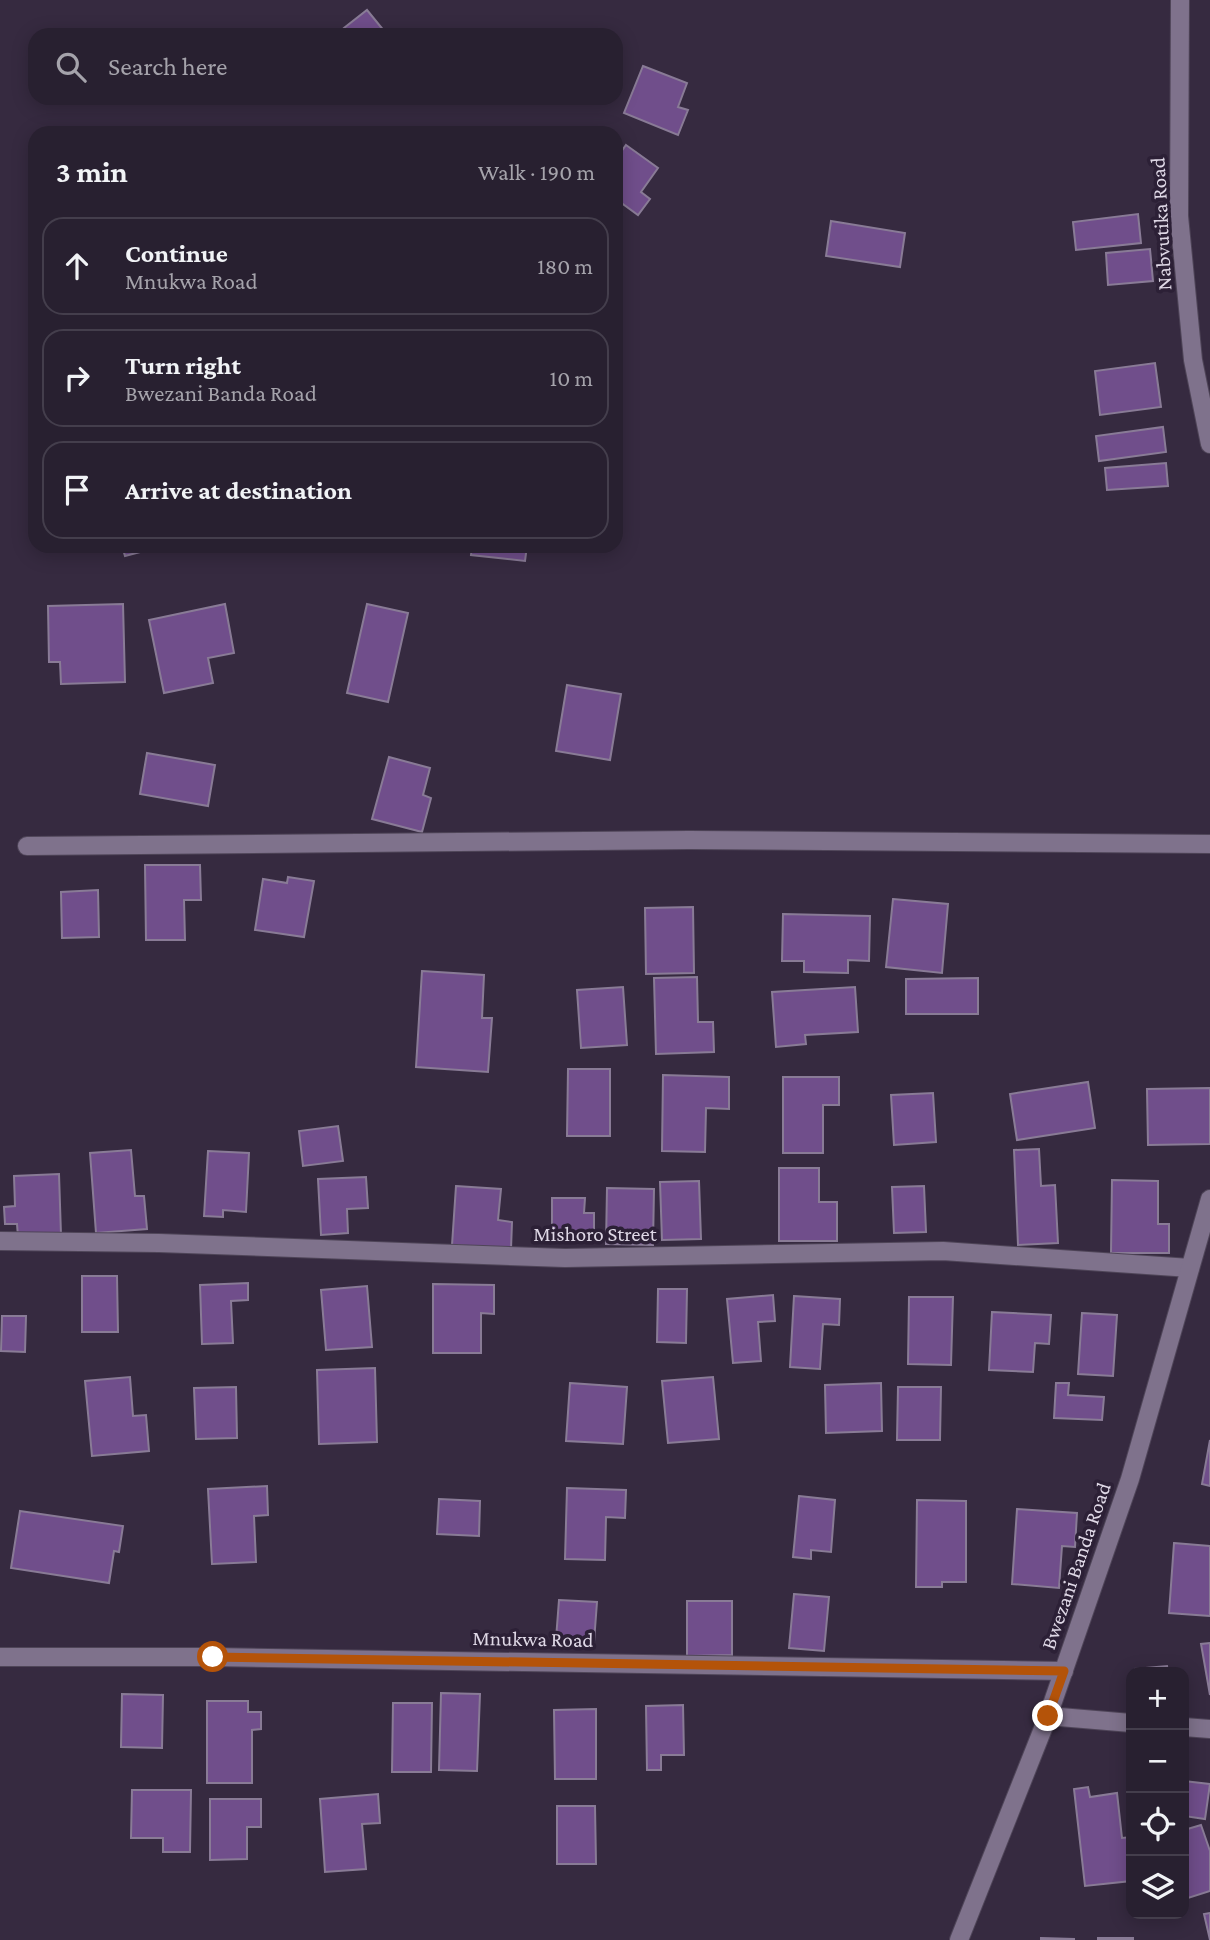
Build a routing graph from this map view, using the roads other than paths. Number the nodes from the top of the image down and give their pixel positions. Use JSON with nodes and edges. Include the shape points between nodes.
{"nodes":[{"id":1,"x":1180,"y":0,"type":"edge"},
{"id":2,"x":1210,"y":444,"type":"edge"},
{"id":3,"x":1210,"y":844,"type":"edge"},
{"id":4,"x":27,"y":846,"type":"dead end"},
{"id":5,"x":1210,"y":1199,"type":"edge"},
{"id":6,"x":0,"y":1241,"type":"edge"},
{"id":7,"x":1190,"y":1268,"type":"junction"},
{"id":8,"x":0,"y":1657,"type":"edge"},
{"id":9,"x":1064,"y":1671,"type":"junction"},
{"id":10,"x":1048,"y":1716,"type":"junction"},
{"id":11,"x":1126,"y":1723,"type":"edge"},
{"id":12,"x":1189,"y":1727,"type":"edge"},
{"id":13,"x":1210,"y":1729,"type":"edge"},
{"id":14,"x":959,"y":1940,"type":"edge"}],
"edges":[{"from":1,"to":2,"type":"street","name":"Nabvutika Road","via":[[1179,216],[1193,360]]},
{"from":3,"to":4,"type":"street","via":[[689,840]]},
{"from":5,"to":7,"type":"street","name":"Bwezani Banda Road"},
{"from":6,"to":7,"type":"street","name":"Mishoro Street","via":[[565,1258],[943,1251]]},
{"from":7,"to":9,"type":"street","name":"Bwezani Banda Road","via":[[1130,1479]]},
{"from":8,"to":9,"type":"street","name":"Mnukwa Road"},
{"from":9,"to":10,"type":"street","name":"Bwezani Banda Road"},
{"from":10,"to":11,"type":"street"},
{"from":10,"to":14,"type":"street","name":"Bwezani Banda Road"},
{"from":12,"to":13,"type":"street"}]}
